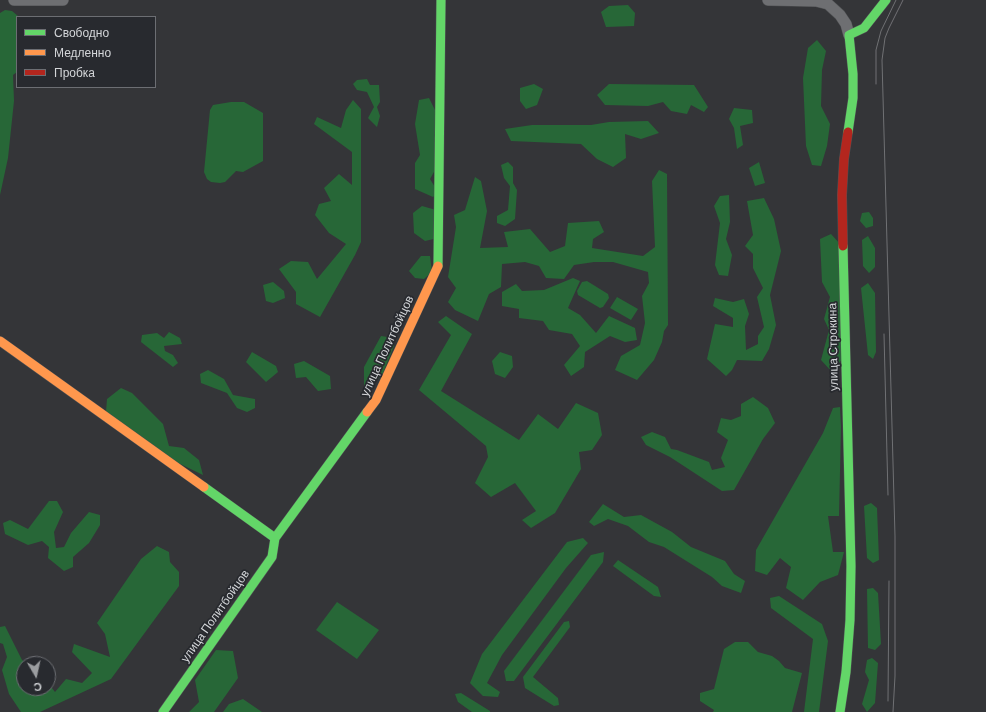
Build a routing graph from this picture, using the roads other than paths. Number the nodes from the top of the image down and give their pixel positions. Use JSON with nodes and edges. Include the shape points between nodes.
{"nodes":[{"id":1,"x":14,"y":0,"type":"edge"},
{"id":2,"x":63,"y":0,"type":"edge"},
{"id":3,"x":441,"y":0,"type":"edge"},
{"id":4,"x":768,"y":0,"type":"edge"},
{"id":5,"x":886,"y":0,"type":"edge"},
{"id":6,"x":849,"y":35,"type":"junction"},
{"id":7,"x":0,"y":341,"type":"edge"},
{"id":8,"x":275,"y":538,"type":"junction"},
{"id":9,"x":163,"y":712,"type":"edge"},
{"id":10,"x":840,"y":712,"type":"edge"}],
"edges":[{"from":1,"to":2,"type":"street"},
{"from":3,"to":8,"type":"street","name":"улица Политбойцов","via":[[438,265],[376,400]]},
{"from":4,"to":6,"type":"street","via":[[816,1],[828,4],[840,15]]},
{"from":5,"to":6,"type":"street","via":[[864,28]]},
{"from":6,"to":10,"type":"street","name":"улица Строкина","via":[[853,98],[844,159],[842,195],[851,566],[850,620]]},
{"from":7,"to":8,"type":"street"},
{"from":8,"to":9,"type":"street","name":"улица Политбойцов","via":[[272,557]]}]}
